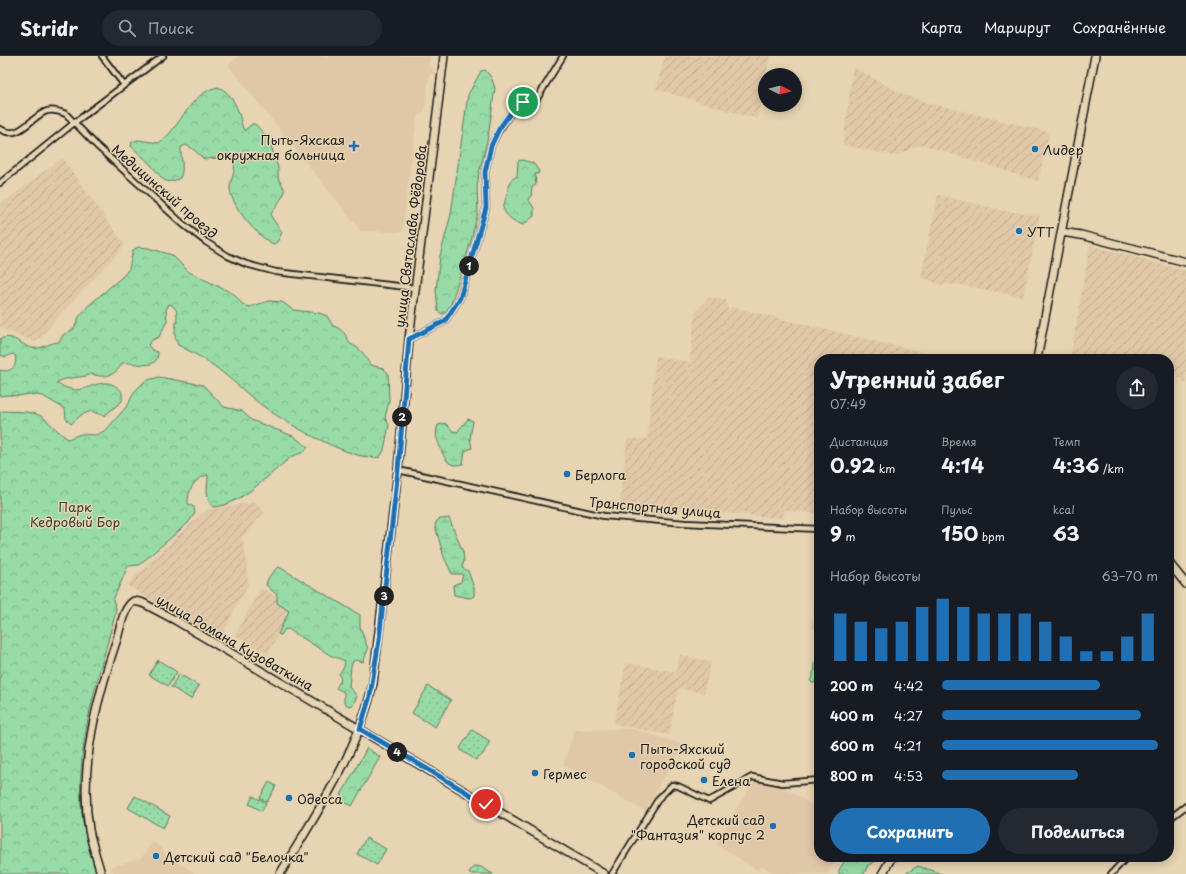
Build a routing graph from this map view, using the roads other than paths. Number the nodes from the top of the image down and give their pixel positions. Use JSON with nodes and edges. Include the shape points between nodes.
{"nodes":[{"id":1,"x":102,"y":56,"type":"edge"},
{"id":2,"x":163,"y":56,"type":"edge"},
{"id":3,"x":563,"y":56,"type":"edge"},
{"id":4,"x":1095,"y":56,"type":"edge"},
{"id":5,"x":444,"y":58,"type":"edge"},
{"id":6,"x":124,"y":85,"type":"junction"},
{"id":7,"x":74,"y":123,"type":"junction"},
{"id":8,"x":0,"y":129,"type":"edge"},
{"id":9,"x":0,"y":183,"type":"edge"},
{"id":10,"x":1060,"y":232,"type":"junction"},
{"id":11,"x":1186,"y":262,"type":"edge"},
{"id":12,"x":415,"y":288,"type":"junction"},
{"id":13,"x":409,"y":339,"type":"junction"},
{"id":14,"x":1038,"y":354,"type":"edge"},
{"id":15,"x":398,"y":470,"type":"junction"},
{"id":16,"x":814,"y":528,"type":"edge"},
{"id":17,"x":1174,"y":569,"type":"edge"},
{"id":18,"x":1186,"y":584,"type":"edge"},
{"id":19,"x":360,"y":729,"type":"junction"},
{"id":20,"x":814,"y":780,"type":"edge"},
{"id":21,"x":1186,"y":806,"type":"edge"},
{"id":22,"x":1174,"y":815,"type":"edge"},
{"id":23,"x":889,"y":862,"type":"edge"},
{"id":24,"x":1122,"y":862,"type":"edge"},
{"id":25,"x":101,"y":874,"type":"edge"},
{"id":26,"x":280,"y":874,"type":"edge"},
{"id":27,"x":604,"y":874,"type":"edge"},
{"id":28,"x":612,"y":874,"type":"edge"},
{"id":29,"x":882,"y":874,"type":"edge"},
{"id":30,"x":1111,"y":874,"type":"edge"}],
"edges":[{"from":1,"to":6,"type":"street"},
{"from":2,"to":6,"type":"street"},
{"from":3,"to":13,"type":"street","via":[[535,102],[517,104],[494,141],[485,172],[486,208],[460,298],[445,321]]},
{"from":4,"to":10,"type":"street"},
{"from":5,"to":12,"type":"street","name":"улица Святослава Фёдорова"},
{"from":6,"to":7,"type":"street"},
{"from":7,"to":8,"type":"street","name":"Медицинский проезд","via":[[66,114],[52,110],[12,133]]},
{"from":7,"to":9,"type":"street"},
{"from":7,"to":12,"type":"street","name":"Медицинский проезд","via":[[196,235],[237,260],[290,274]]},
{"from":10,"to":11,"type":"street"},
{"from":10,"to":14,"type":"street"},
{"from":12,"to":13,"type":"street","name":"улица Святослава Фёдорова"},
{"from":13,"to":15,"type":"street","name":"улица Святослава Фёдорова"},
{"from":15,"to":16,"type":"street","name":"Транспортная улица","via":[[604,516],[685,523]]},
{"from":15,"to":19,"type":"street","name":"улица Святослава Фёдорова","via":[[373,683]]},
{"from":17,"to":18,"type":"street"},
{"from":19,"to":25,"type":"street","name":"улица Романа Кузоваткина","via":[[175,620],[138,601],[131,603],[111,656],[89,744],[86,796],[92,843]]},
{"from":19,"to":26,"type":"street","name":"улица Святослава Фёдорова","via":[[342,767]]},
{"from":19,"to":27,"type":"street"},
{"from":20,"to":28,"type":"street","via":[[783,783],[752,777],[710,800],[672,785],[659,798]]},
{"from":21,"to":22,"type":"street"},
{"from":23,"to":29,"type":"street"},
{"from":24,"to":30,"type":"street"}]}
